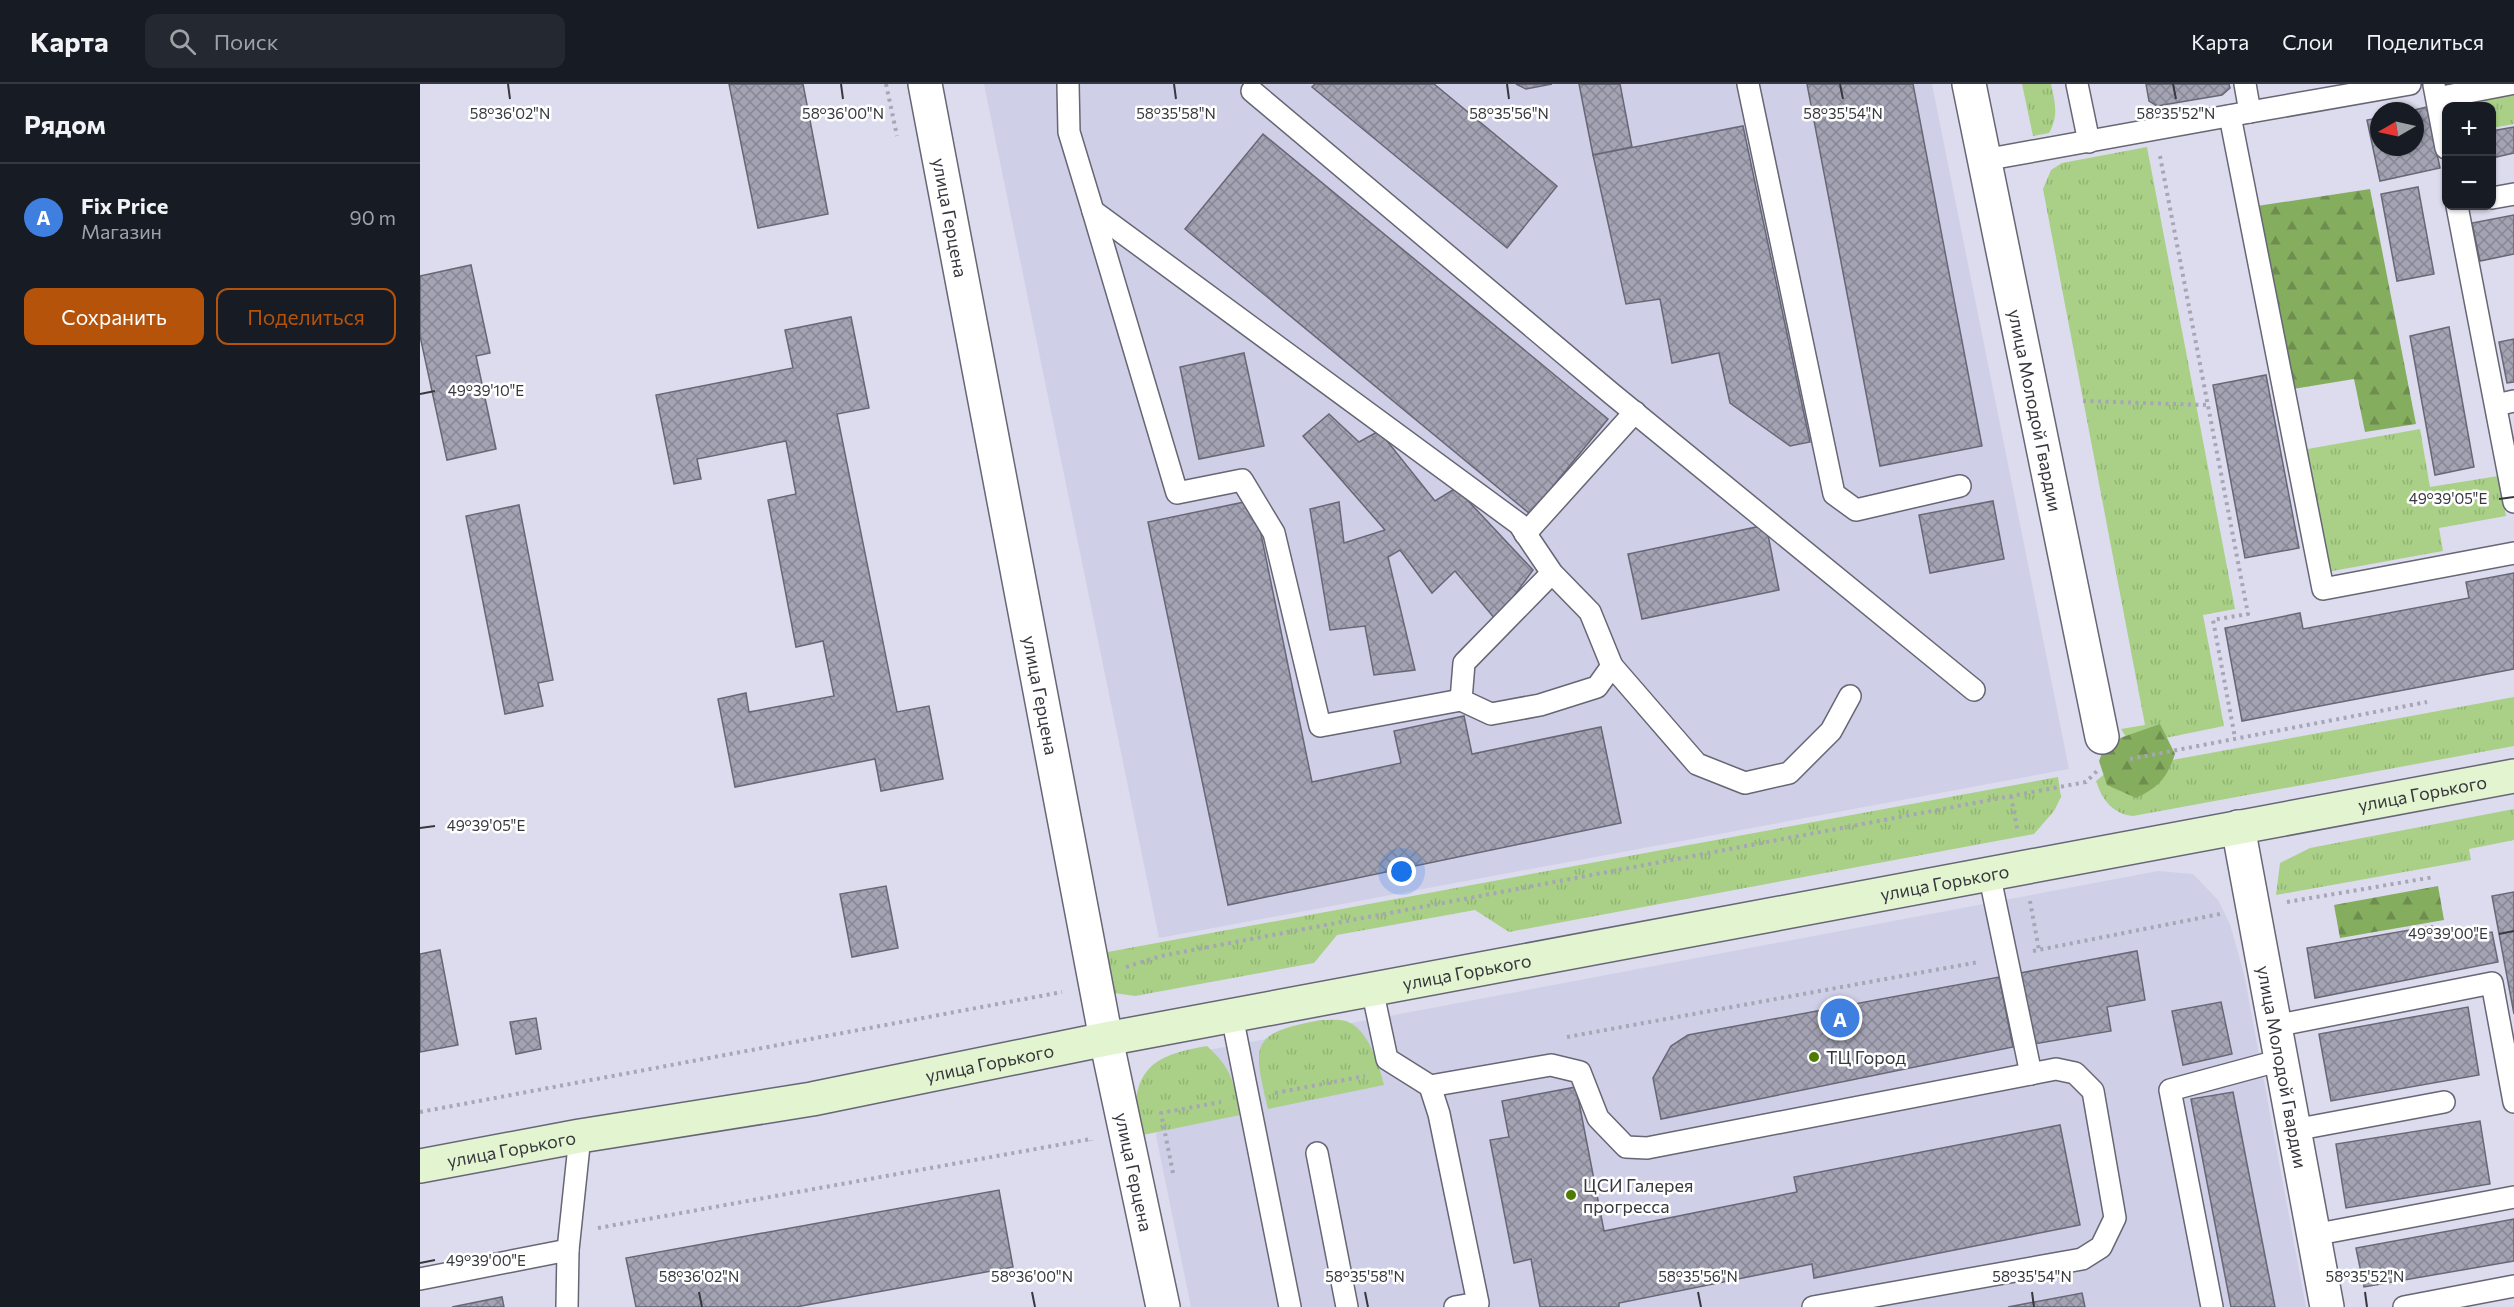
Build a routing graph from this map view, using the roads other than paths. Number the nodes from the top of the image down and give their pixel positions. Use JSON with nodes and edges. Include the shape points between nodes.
{"nodes":[{"id":1,"x":925,"y":84,"type":"edge"},
{"id":2,"x":1068,"y":84,"type":"edge"},
{"id":3,"x":1748,"y":84,"type":"edge"},
{"id":4,"x":1969,"y":84,"type":"edge"},
{"id":5,"x":2077,"y":84,"type":"edge"},
{"id":6,"x":2245,"y":84,"type":"edge"},
{"id":7,"x":2410,"y":84,"type":"edge"},
{"id":8,"x":2510,"y":84,"type":"edge"},
{"id":9,"x":1252,"y":91,"type":"dead end"},
{"id":10,"x":2435,"y":91,"type":"edge"},
{"id":11,"x":2240,"y":114,"type":"junction"},
{"id":12,"x":2442,"y":127,"type":"edge"},
{"id":13,"x":2089,"y":142,"type":"junction"},
{"id":14,"x":1984,"y":160,"type":"junction"},
{"id":15,"x":2514,"y":194,"type":"edge"},
{"id":16,"x":2496,"y":197,"type":"edge"},
{"id":17,"x":2458,"y":210,"type":"edge"},
{"id":18,"x":1093,"y":211,"type":"junction"},
{"id":19,"x":2505,"y":403,"type":"edge"},
{"id":20,"x":1635,"y":412,"type":"junction"},
{"id":21,"x":1960,"y":486,"type":"dead end"},
{"id":22,"x":2514,"y":502,"type":"edge"},
{"id":23,"x":1525,"y":534,"type":"junction"},
{"id":24,"x":2514,"y":553,"type":"edge"},
{"id":25,"x":1551,"y":573,"type":"junction"},
{"id":26,"x":1612,"y":666,"type":"junction"},
{"id":27,"x":1974,"y":690,"type":"dead end"},
{"id":28,"x":1850,"y":696,"type":"dead end"},
{"id":29,"x":1461,"y":700,"type":"junction"},
{"id":30,"x":2100,"y":753,"type":"road end"},
{"id":31,"x":2514,"y":776,"type":"edge"},
{"id":32,"x":2238,"y":827,"type":"junction"},
{"id":33,"x":1989,"y":873,"type":"junction"},
{"id":34,"x":1372,"y":989,"type":"junction"},
{"id":35,"x":1232,"y":1016,"type":"junction"},
{"id":36,"x":2275,"y":1026,"type":"junction"},
{"id":37,"x":1106,"y":1039,"type":"junction"},
{"id":38,"x":2281,"y":1060,"type":"junction"},
{"id":39,"x":2031,"y":1074,"type":"junction"},
{"id":40,"x":1430,"y":1086,"type":"junction"},
{"id":41,"x":2444,"y":1102,"type":"dead end"},
{"id":42,"x":2514,"y":1102,"type":"edge"},
{"id":43,"x":2294,"y":1130,"type":"junction"},
{"id":44,"x":580,"y":1137,"type":"junction"},
{"id":45,"x":1317,"y":1153,"type":"dead end"},
{"id":46,"x":420,"y":1166,"type":"edge"},
{"id":47,"x":2514,"y":1197,"type":"edge"},
{"id":48,"x":2313,"y":1235,"type":"junction"},
{"id":49,"x":569,"y":1241,"type":"junction"},
{"id":50,"x":420,"y":1279,"type":"edge"},
{"id":51,"x":2514,"y":1286,"type":"edge"},
{"id":52,"x":567,"y":1307,"type":"edge"},
{"id":53,"x":1163,"y":1307,"type":"edge"},
{"id":54,"x":1290,"y":1307,"type":"edge"},
{"id":55,"x":1347,"y":1307,"type":"edge"},
{"id":56,"x":1455,"y":1307,"type":"edge"},
{"id":57,"x":1813,"y":1307,"type":"edge"},
{"id":58,"x":2212,"y":1307,"type":"edge"},
{"id":59,"x":2327,"y":1307,"type":"edge"},
{"id":60,"x":2404,"y":1307,"type":"edge"}],
"edges":[{"from":1,"to":37,"type":"street","name":"улица Герцена"},
{"from":2,"to":18,"type":"lane","via":[[1069,132]]},
{"from":3,"to":21,"type":"lane","via":[[1834,494],[1856,510]]},
{"from":4,"to":14,"type":"street","name":"улица Молодой Гвардии"},
{"from":5,"to":13,"type":"lane"},
{"from":6,"to":11,"type":"lane"},
{"from":7,"to":11,"type":"lane"},
{"from":8,"to":10,"type":"lane"},
{"from":9,"to":20,"type":"lane"},
{"from":10,"to":12,"type":"lane"},
{"from":11,"to":13,"type":"lane"},
{"from":11,"to":24,"type":"lane","via":[[2323,589]]},
{"from":13,"to":14,"type":"lane"},
{"from":14,"to":30,"type":"street","name":"улица Молодой Гвардии"},
{"from":15,"to":16,"type":"lane"},
{"from":17,"to":19,"type":"lane"},
{"from":18,"to":23,"type":"lane","via":[[1519,524]]},
{"from":18,"to":29,"type":"lane","via":[[1177,493],[1242,480],[1258,506],[1274,533],[1320,726]]},
{"from":19,"to":22,"type":"lane"},
{"from":20,"to":23,"type":"lane"},
{"from":20,"to":27,"type":"lane"},
{"from":23,"to":25,"type":"lane"},
{"from":25,"to":26,"type":"lane","via":[[1590,612]]},
{"from":25,"to":29,"type":"lane","via":[[1464,663]]},
{"from":26,"to":28,"type":"lane","via":[[1697,764],[1745,783],[1789,773],[1831,731]]},
{"from":26,"to":29,"type":"lane","via":[[1597,687],[1539,705],[1491,714]]},
{"from":31,"to":32,"type":"street","name":"улица Горького"},
{"from":32,"to":33,"type":"street","name":"улица Горького"},
{"from":32,"to":36,"type":"street","name":"улица Молодой Гвардии"},
{"from":33,"to":34,"type":"street","name":"улица Горького"},
{"from":33,"to":39,"type":"lane"},
{"from":34,"to":35,"type":"street","name":"улица Горького"},
{"from":34,"to":40,"type":"lane","via":[[1387,1059]]},
{"from":35,"to":37,"type":"street","name":"улица Горького"},
{"from":35,"to":54,"type":"lane"},
{"from":36,"to":38,"type":"street","name":"улица Молодой Гвардии"},
{"from":36,"to":42,"type":"lane","via":[[2492,984]]},
{"from":37,"to":44,"type":"street","name":"улица Горького","via":[[812,1099]]},
{"from":37,"to":53,"type":"street","name":"улица Герцена"},
{"from":38,"to":43,"type":"street","name":"улица Молодой Гвардии"},
{"from":38,"to":58,"type":"lane","via":[[2170,1090]]},
{"from":39,"to":40,"type":"lane","via":[[1647,1148],[1626,1147],[1598,1118],[1580,1072],[1551,1065]]},
{"from":39,"to":57,"type":"lane","via":[[2056,1069],[2075,1073],[2093,1091],[2115,1218],[2101,1247],[2082,1259]]},
{"from":40,"to":56,"type":"lane","via":[[1478,1302]]},
{"from":41,"to":43,"type":"lane"},
{"from":43,"to":48,"type":"street","name":"улица Молодой Гвардии"},
{"from":44,"to":46,"type":"street","name":"улица Горького"},
{"from":44,"to":49,"type":"lane"},
{"from":45,"to":55,"type":"lane"},
{"from":47,"to":48,"type":"lane"},
{"from":48,"to":59,"type":"street","name":"улица Молодой Гвардии"},
{"from":49,"to":50,"type":"lane"},
{"from":49,"to":52,"type":"lane"},
{"from":51,"to":60,"type":"lane"}]}
